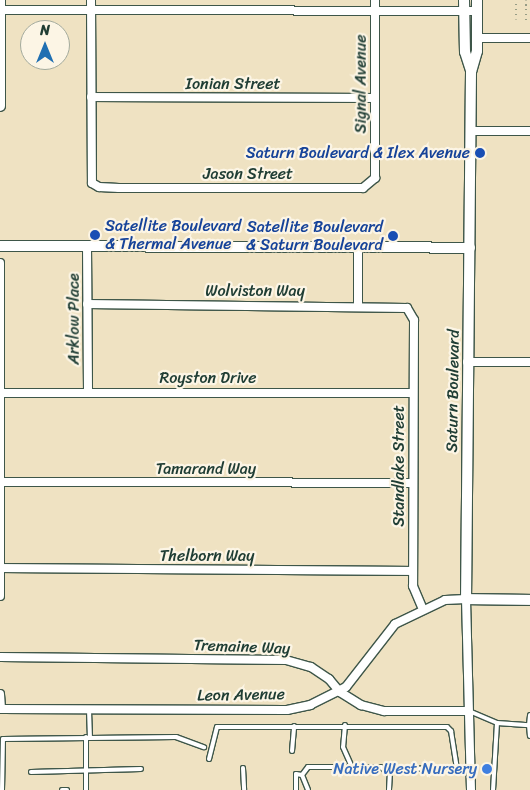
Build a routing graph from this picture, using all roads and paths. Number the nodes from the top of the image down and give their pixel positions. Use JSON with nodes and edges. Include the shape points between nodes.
{"nodes":[{"id":1,"x":0,"y":0,"type":"edge"},
{"id":2,"x":91,"y":0,"type":"edge"},
{"id":3,"x":375,"y":0,"type":"edge"},
{"id":4,"x":464,"y":0,"type":"edge"},
{"id":5,"x":477,"y":0,"type":"edge"},
{"id":6,"x":516,"y":0,"type":"edge"},
{"id":7,"x":526,"y":0,"type":"edge"},
{"id":8,"x":0,"y":10,"type":"edge"},
{"id":9,"x":91,"y":10,"type":"junction"},
{"id":10,"x":375,"y":10,"type":"junction"},
{"id":11,"x":464,"y":11,"type":"junction"},
{"id":12,"x":477,"y":11,"type":"junction"},
{"id":13,"x":516,"y":19,"type":"dead end"},
{"id":14,"x":526,"y":20,"type":"dead end"},
{"id":15,"x":477,"y":38,"type":"junction"},
{"id":16,"x":530,"y":38,"type":"edge"},
{"id":17,"x":471,"y":72,"type":"junction"},
{"id":18,"x":90,"y":97,"type":"junction"},
{"id":19,"x":375,"y":98,"type":"junction"},
{"id":20,"x":0,"y":106,"type":"edge"},
{"id":21,"x":470,"y":131,"type":"junction"},
{"id":22,"x":530,"y":131,"type":"edge"},
{"id":23,"x":375,"y":168,"type":"joint"},
{"id":24,"x":0,"y":246,"type":"edge"},
{"id":25,"x":87,"y":246,"type":"junction"},
{"id":26,"x":358,"y":247,"type":"junction"},
{"id":27,"x":470,"y":248,"type":"junction"},
{"id":28,"x":0,"y":263,"type":"edge"},
{"id":29,"x":87,"y":304,"type":"junction"},
{"id":30,"x":358,"y":305,"type":"junction"},
{"id":31,"x":414,"y":320,"type":"joint"},
{"id":32,"x":467,"y":362,"type":"junction"},
{"id":33,"x":530,"y":362,"type":"edge"},
{"id":34,"x":88,"y":391,"type":"junction"},
{"id":35,"x":2,"y":393,"type":"junction"},
{"id":36,"x":413,"y":393,"type":"junction"},
{"id":37,"x":0,"y":482,"type":"edge"},
{"id":38,"x":412,"y":483,"type":"junction"},
{"id":39,"x":0,"y":568,"type":"edge"},
{"id":40,"x":413,"y":571,"type":"junction"},
{"id":41,"x":0,"y":596,"type":"edge"},
{"id":42,"x":466,"y":599,"type":"junction"},
{"id":43,"x":530,"y":600,"type":"edge"},
{"id":44,"x":423,"y":609,"type":"junction"},
{"id":45,"x":0,"y":658,"type":"edge"},
{"id":46,"x":340,"y":692,"type":"junction"},
{"id":47,"x":0,"y":694,"type":"edge"},
{"id":48,"x":0,"y":710,"type":"edge"},
{"id":49,"x":89,"y":710,"type":"junction"},
{"id":50,"x":467,"y":711,"type":"junction"},
{"id":51,"x":530,"y":716,"type":"edge"},
{"id":52,"x":497,"y":724,"type":"junction"},
{"id":53,"x":345,"y":725,"type":"junction"},
{"id":54,"x":528,"y":725,"type":"junction"},
{"id":55,"x":294,"y":726,"type":"junction"},
{"id":56,"x":530,"y":736,"type":"edge"},
{"id":57,"x":88,"y":737,"type":"junction"},
{"id":58,"x":204,"y":747,"type":"dead end"},
{"id":59,"x":292,"y":751,"type":"dead end"},
{"id":60,"x":209,"y":759,"type":"dead end"},
{"id":61,"x":352,"y":767,"type":"junction"},
{"id":62,"x":243,"y":768,"type":"dead end"},
{"id":63,"x":457,"y":768,"type":"junction"},
{"id":64,"x":470,"y":768,"type":"junction"},
{"id":65,"x":141,"y":769,"type":"dead end"},
{"id":66,"x":87,"y":771,"type":"junction"},
{"id":67,"x":31,"y":772,"type":"dead end"},
{"id":68,"x":388,"y":773,"type":"junction"},
{"id":69,"x":302,"y":775,"type":"junction"},
{"id":70,"x":2,"y":790,"type":"edge"},
{"id":71,"x":62,"y":790,"type":"edge"},
{"id":72,"x":67,"y":790,"type":"edge"},
{"id":73,"x":86,"y":790,"type":"edge"},
{"id":74,"x":244,"y":790,"type":"edge"},
{"id":75,"x":296,"y":790,"type":"edge"},
{"id":76,"x":308,"y":790,"type":"edge"},
{"id":77,"x":389,"y":790,"type":"edge"},
{"id":78,"x":471,"y":790,"type":"edge"},
{"id":79,"x":493,"y":790,"type":"edge"}],
"edges":[{"from":1,"to":8,"type":"street"},
{"from":2,"to":9,"type":"street"},
{"from":3,"to":10,"type":"street","name":"Signal Avenue"},
{"from":4,"to":11,"type":"street","name":"Saturn Boulevard"},
{"from":5,"to":12,"type":"street","name":"Saturn Boulevard"},
{"from":6,"to":13,"type":"path"},
{"from":7,"to":14,"type":"path"},
{"from":8,"to":9,"type":"street"},
{"from":8,"to":20,"type":"street"},
{"from":9,"to":10,"type":"street"},
{"from":9,"to":18,"type":"street"},
{"from":10,"to":11,"type":"street"},
{"from":10,"to":19,"type":"street","name":"Signal Avenue"},
{"from":11,"to":12,"type":"street"},
{"from":11,"to":17,"type":"street","name":"Saturn Boulevard","via":[[465,52]]},
{"from":12,"to":15,"type":"street","name":"Saturn Boulevard"},
{"from":15,"to":16,"type":"street"},
{"from":15,"to":17,"type":"street","name":"Saturn Boulevard"},
{"from":17,"to":21,"type":"street","name":"Saturn Boulevard"},
{"from":18,"to":19,"type":"street","name":"Ionian Street"},
{"from":18,"to":23,"type":"street","name":"Jason Street","via":[[90,177],[92,183],[106,187],[363,188],[375,178]]},
{"from":19,"to":23,"type":"street","name":"Signal Avenue"},
{"from":21,"to":22,"type":"street"},
{"from":21,"to":27,"type":"street","name":"Saturn Boulevard"},
{"from":24,"to":25,"type":"street"},
{"from":25,"to":26,"type":"street"},
{"from":25,"to":29,"type":"street","name":"Arklow Place"},
{"from":26,"to":27,"type":"street"},
{"from":26,"to":30,"type":"street"},
{"from":27,"to":32,"type":"street","name":"Saturn Boulevard"},
{"from":28,"to":35,"type":"street"},
{"from":29,"to":30,"type":"street","name":"Wolviston Way"},
{"from":29,"to":34,"type":"street","name":"Arklow Place"},
{"from":30,"to":31,"type":"street","name":"Wolviston Way","via":[[403,306]]},
{"from":31,"to":36,"type":"street","name":"Standlake Street"},
{"from":32,"to":33,"type":"street"},
{"from":32,"to":42,"type":"street","name":"Saturn Boulevard"},
{"from":34,"to":35,"type":"street","name":"Royston Drive"},
{"from":34,"to":36,"type":"street","name":"Royston Drive"},
{"from":35,"to":37,"type":"street"},
{"from":36,"to":38,"type":"street","name":"Standlake Street"},
{"from":37,"to":38,"type":"street","name":"Tamarand Way"},
{"from":37,"to":39,"type":"street"},
{"from":38,"to":40,"type":"street","name":"Standlake Street"},
{"from":39,"to":40,"type":"street","name":"Thelborn Way"},
{"from":39,"to":41,"type":"street"},
{"from":40,"to":44,"type":"street","name":"Standlake Street","via":[[413,586]]},
{"from":42,"to":43,"type":"street","name":"Leon Avenue"},
{"from":42,"to":44,"type":"street","name":"Leon Avenue","via":[[445,600]]},
{"from":42,"to":50,"type":"street","name":"Saturn Boulevard"},
{"from":44,"to":46,"type":"street","name":"Leon Avenue","via":[[395,624],[358,675]]},
{"from":45,"to":46,"type":"street","name":"Tremaine Way","via":[[286,660],[312,667]]},
{"from":46,"to":49,"type":"street","name":"Leon Avenue","via":[[310,705],[287,710]]},
{"from":46,"to":50,"type":"street","name":"Tremaine Way","via":[[361,705],[384,711]]},
{"from":47,"to":48,"type":"street"},
{"from":48,"to":49,"type":"street","name":"Leon Avenue"},
{"from":49,"to":57,"type":"lane"},
{"from":50,"to":52,"type":"lane"},
{"from":50,"to":64,"type":"street","name":"Saturn Boulevard"},
{"from":51,"to":54,"type":"lane"},
{"from":52,"to":54,"type":"lane"},
{"from":52,"to":79,"type":"lane"},
{"from":53,"to":55,"type":"lane"},
{"from":53,"to":61,"type":"lane","via":[[343,748]]},
{"from":53,"to":63,"type":"lane","via":[[447,727],[451,731]]},
{"from":54,"to":56,"type":"lane"},
{"from":55,"to":59,"type":"lane"},
{"from":55,"to":60,"type":"lane","via":[[218,727]]},
{"from":57,"to":58,"type":"lane","via":[[176,737]]},
{"from":57,"to":66,"type":"lane"},
{"from":57,"to":70,"type":"lane","via":[[3,739]]},
{"from":61,"to":68,"type":"lane","via":[[381,767]]},
{"from":61,"to":69,"type":"lane","via":[[308,767]]},
{"from":62,"to":74,"type":"lane"},
{"from":63,"to":64,"type":"lane"},
{"from":63,"to":68,"type":"lane","via":[[390,769]]},
{"from":64,"to":78,"type":"street","name":"Saturn Boulevard"},
{"from":65,"to":66,"type":"lane"},
{"from":66,"to":67,"type":"lane"},
{"from":66,"to":73,"type":"lane"},
{"from":68,"to":77,"type":"lane"},
{"from":69,"to":75,"type":"lane","via":[[296,774]]},
{"from":69,"to":76,"type":"lane"},
{"from":71,"to":72,"type":"lane"}]}
